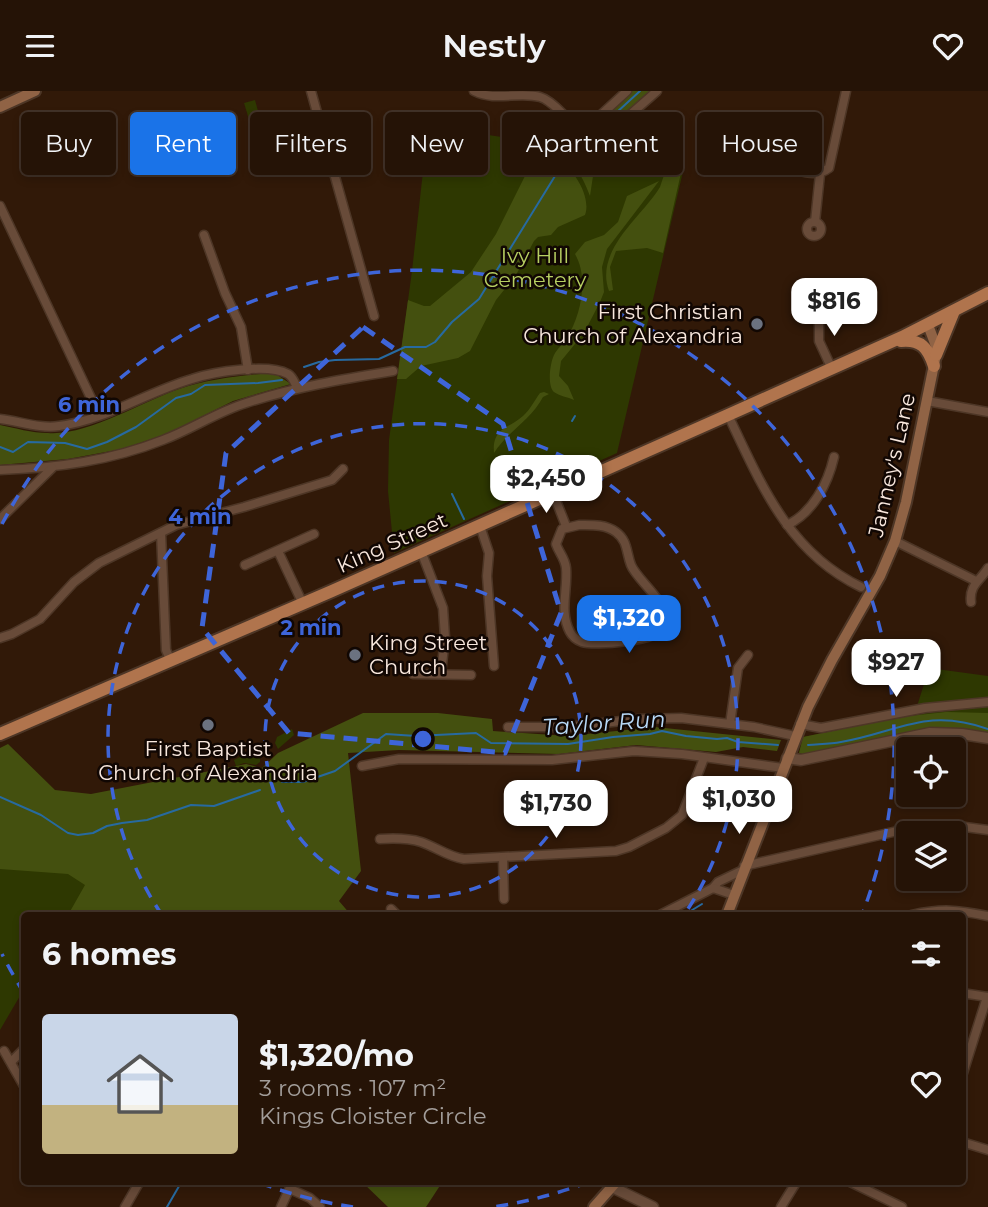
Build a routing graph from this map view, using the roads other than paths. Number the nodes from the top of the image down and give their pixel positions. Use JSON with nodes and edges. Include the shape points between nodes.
{"nodes":[{"id":1,"x":34,"y":91,"type":"edge"},
{"id":2,"x":311,"y":91,"type":"edge"},
{"id":3,"x":474,"y":91,"type":"edge"},
{"id":4,"x":627,"y":91,"type":"edge"},
{"id":5,"x":657,"y":91,"type":"edge"},
{"id":6,"x":846,"y":91,"type":"edge"},
{"id":7,"x":0,"y":107,"type":"edge"},
{"id":8,"x":558,"y":112,"type":"edge"},
{"id":9,"x":604,"y":112,"type":"edge"},
{"id":10,"x":633,"y":112,"type":"edge"},
{"id":11,"x":822,"y":173,"type":"edge"},
{"id":12,"x":820,"y":175,"type":"edge"},
{"id":13,"x":0,"y":206,"type":"edge"},
{"id":14,"x":815,"y":222,"type":"dead end"},
{"id":15,"x":204,"y":235,"type":"dead end"},
{"id":16,"x":988,"y":293,"type":"edge"},
{"id":17,"x":819,"y":310,"type":"dead end"},
{"id":18,"x":954,"y":311,"type":"junction"},
{"id":19,"x":374,"y":316,"type":"dead end"},
{"id":20,"x":928,"y":325,"type":"junction"},
{"id":21,"x":890,"y":342,"type":"junction"},
{"id":22,"x":935,"y":361,"type":"junction"},
{"id":23,"x":832,"y":369,"type":"junction"},
{"id":24,"x":248,"y":370,"type":"junction"},
{"id":25,"x":393,"y":371,"type":"dead end"},
{"id":26,"x":297,"y":387,"type":"junction"},
{"id":27,"x":927,"y":401,"type":"junction"},
{"id":28,"x":988,"y":412,"type":"edge"},
{"id":29,"x":99,"y":415,"type":"junction"},
{"id":30,"x":728,"y":415,"type":"junction"},
{"id":31,"x":0,"y":419,"type":"edge"},
{"id":32,"x":834,"y":457,"type":"dead end"},
{"id":33,"x":52,"y":468,"type":"junction"},
{"id":34,"x":343,"y":469,"type":"dead end"},
{"id":35,"x":0,"y":470,"type":"edge"},
{"id":36,"x":553,"y":493,"type":"junction"},
{"id":37,"x":0,"y":519,"type":"edge"},
{"id":38,"x":787,"y":525,"type":"junction"},
{"id":39,"x":480,"y":526,"type":"junction"},
{"id":40,"x":566,"y":526,"type":"junction"},
{"id":41,"x":161,"y":533,"type":"junction"},
{"id":42,"x":314,"y":534,"type":"dead end"},
{"id":43,"x":895,"y":541,"type":"junction"},
{"id":44,"x":278,"y":551,"type":"junction"},
{"id":45,"x":421,"y":551,"type":"junction"},
{"id":46,"x":245,"y":565,"type":"dead end"},
{"id":47,"x":988,"y":568,"type":"edge"},
{"id":48,"x":976,"y":581,"type":"junction"},
{"id":49,"x":861,"y":587,"type":"dead end"},
{"id":50,"x":971,"y":603,"type":"dead end"},
{"id":51,"x":303,"y":604,"type":"junction"},
{"id":52,"x":0,"y":638,"type":"edge"},
{"id":53,"x":748,"y":655,"type":"dead end"},
{"id":54,"x":171,"y":661,"type":"junction"},
{"id":55,"x":494,"y":666,"type":"dead end"},
{"id":56,"x":412,"y":674,"type":"dead end"},
{"id":57,"x":441,"y":674,"type":"junction"},
{"id":58,"x":471,"y":675,"type":"dead end"},
{"id":59,"x":988,"y":702,"type":"edge"},
{"id":60,"x":730,"y":724,"type":"junction"},
{"id":61,"x":800,"y":724,"type":"junction"},
{"id":62,"x":508,"y":727,"type":"dead end"},
{"id":63,"x":0,"y":734,"type":"edge"},
{"id":64,"x":795,"y":736,"type":"junction"},
{"id":65,"x":988,"y":738,"type":"edge"},
{"id":66,"x":704,"y":758,"type":"junction"},
{"id":67,"x":785,"y":763,"type":"junction"},
{"id":68,"x":362,"y":766,"type":"dead end"},
{"id":69,"x":988,"y":830,"type":"edge"},
{"id":70,"x":380,"y":839,"type":"dead end"},
{"id":71,"x":503,"y":857,"type":"junction"},
{"id":72,"x":744,"y":868,"type":"junction"},
{"id":73,"x":713,"y":888,"type":"junction"},
{"id":74,"x":734,"y":895,"type":"junction"},
{"id":75,"x":504,"y":899,"type":"dead end"},
{"id":76,"x":666,"y":912,"type":"edge"},
{"id":77,"x":728,"y":912,"type":"edge"},
{"id":78,"x":932,"y":912,"type":"edge"},
{"id":79,"x":988,"y":916,"type":"edge"},
{"id":80,"x":966,"y":994,"type":"edge"},
{"id":81,"x":987,"y":997,"type":"edge"},
{"id":82,"x":4,"y":1051,"type":"dead end"},
{"id":83,"x":21,"y":1052,"type":"edge"},
{"id":84,"x":11,"y":1062,"type":"junction"},
{"id":85,"x":966,"y":1063,"type":"edge"},
{"id":86,"x":21,"y":1080,"type":"edge"},
{"id":87,"x":966,"y":1143,"type":"edge"},
{"id":88,"x":988,"y":1150,"type":"edge"},
{"id":89,"x":137,"y":1185,"type":"edge"},
{"id":90,"x":292,"y":1185,"type":"edge"},
{"id":91,"x":614,"y":1185,"type":"edge"},
{"id":92,"x":617,"y":1185,"type":"edge"},
{"id":93,"x":795,"y":1185,"type":"edge"},
{"id":94,"x":856,"y":1185,"type":"edge"},
{"id":95,"x":125,"y":1207,"type":"edge"},
{"id":96,"x":281,"y":1207,"type":"edge"},
{"id":97,"x":320,"y":1207,"type":"edge"},
{"id":98,"x":594,"y":1207,"type":"edge"},
{"id":99,"x":653,"y":1207,"type":"edge"},
{"id":100,"x":781,"y":1207,"type":"edge"},
{"id":101,"x":902,"y":1207,"type":"edge"}],
"edges":[{"from":1,"to":7,"type":"main road"},
{"from":2,"to":19,"type":"street"},
{"from":3,"to":8,"type":"street","via":[[544,98]]},
{"from":4,"to":9,"type":"street"},
{"from":5,"to":10,"type":"street"},
{"from":6,"to":11,"type":"street","via":[[829,168]]},
{"from":12,"to":14,"type":"street"},
{"from":13,"to":29,"type":"street"},
{"from":15,"to":24,"type":"street","via":[[241,327]]},
{"from":16,"to":18,"type":"main road","name":"King Street"},
{"from":17,"to":23,"type":"street","via":[[819,341]]},
{"from":18,"to":20,"type":"main road","name":"King Street"},
{"from":18,"to":22,"type":"main road"},
{"from":20,"to":21,"type":"main road","name":"King Street"},
{"from":20,"to":22,"type":"main road","name":"Janney's Lane","via":[[936,346]]},
{"from":21,"to":22,"type":"main road","via":[[920,343]]},
{"from":21,"to":23,"type":"main road","name":"King Street"},
{"from":22,"to":27,"type":"main road","name":"Janney's Lane"},
{"from":23,"to":30,"type":"main road","name":"King Street"},
{"from":24,"to":26,"type":"street","via":[[278,370],[292,377]]},
{"from":24,"to":29,"type":"street","via":[[196,377]]},
{"from":25,"to":26,"type":"street"},
{"from":26,"to":33,"type":"street","via":[[229,409],[161,441]]},
{"from":27,"to":28,"type":"street"},
{"from":27,"to":43,"type":"main road","name":"Janney's Lane"},
{"from":29,"to":31,"type":"street","via":[[57,426]]},
{"from":30,"to":36,"type":"main road","name":"King Street"},
{"from":30,"to":38,"type":"street"},
{"from":32,"to":38,"type":"street","via":[[815,500]]},
{"from":33,"to":35,"type":"street"},
{"from":33,"to":37,"type":"street"},
{"from":34,"to":41,"type":"street","via":[[332,480]]},
{"from":36,"to":39,"type":"main road","name":"King Street"},
{"from":36,"to":40,"type":"street"},
{"from":38,"to":49,"type":"street","via":[[817,560]]},
{"from":39,"to":45,"type":"main road","name":"King Street"},
{"from":39,"to":55,"type":"street","via":[[489,553]]},
{"from":40,"to":40,"type":"street","via":[[556,544],[566,564],[564,606],[574,637],[585,642],[632,641],[661,632],[665,617],[652,590],[630,564],[623,539],[603,526]]},
{"from":41,"to":52,"type":"street","via":[[99,563],[40,619]]},
{"from":41,"to":54,"type":"street","via":[[166,650]]},
{"from":42,"to":44,"type":"street"},
{"from":43,"to":48,"type":"street"},
{"from":43,"to":61,"type":"main road","name":"Janney's Lane"},
{"from":44,"to":46,"type":"street"},
{"from":44,"to":51,"type":"street"},
{"from":45,"to":51,"type":"main road","name":"King Street"},
{"from":45,"to":57,"type":"street","via":[[443,608]]},
{"from":47,"to":48,"type":"street"},
{"from":48,"to":50,"type":"street"},
{"from":51,"to":54,"type":"main road","name":"King Street"},
{"from":53,"to":60,"type":"street","via":[[738,668]]},
{"from":54,"to":63,"type":"main road","name":"King Street"},
{"from":56,"to":57,"type":"street"},
{"from":57,"to":58,"type":"street"},
{"from":59,"to":61,"type":"street","via":[[925,708],[821,728]]},
{"from":60,"to":62,"type":"street","via":[[662,717],[568,727]]},
{"from":60,"to":64,"type":"street"},
{"from":61,"to":64,"type":"main road","name":"Janney's Lane"},
{"from":64,"to":67,"type":"main road","name":"Janney's Lane"},
{"from":65,"to":67,"type":"street","via":[[930,733]]},
{"from":66,"to":67,"type":"street"},
{"from":66,"to":68,"type":"street","via":[[634,751],[552,760],[398,759]]},
{"from":66,"to":71,"type":"street","via":[[682,815],[648,838],[616,851]]},
{"from":67,"to":72,"type":"main road","name":"Janney's Lane"},
{"from":69,"to":72,"type":"street","via":[[915,827]]},
{"from":70,"to":71,"type":"street","via":[[421,842],[457,858]]},
{"from":71,"to":75,"type":"street"},
{"from":72,"to":73,"type":"street"},
{"from":72,"to":74,"type":"main road","name":"Janney's Lane"},
{"from":73,"to":74,"type":"street"},
{"from":73,"to":76,"type":"street"},
{"from":74,"to":77,"type":"main road","name":"Janney's Lane"},
{"from":78,"to":79,"type":"street","via":[[952,909]]},
{"from":80,"to":81,"type":"street"},
{"from":81,"to":85,"type":"street"},
{"from":82,"to":84,"type":"street"},
{"from":83,"to":84,"type":"street"},
{"from":84,"to":86,"type":"street"},
{"from":87,"to":88,"type":"street"},
{"from":89,"to":95,"type":"street"},
{"from":90,"to":96,"type":"street"},
{"from":90,"to":97,"type":"street"},
{"from":91,"to":98,"type":"main road"},
{"from":92,"to":99,"type":"street"},
{"from":93,"to":100,"type":"street"},
{"from":94,"to":101,"type":"street"}]}
